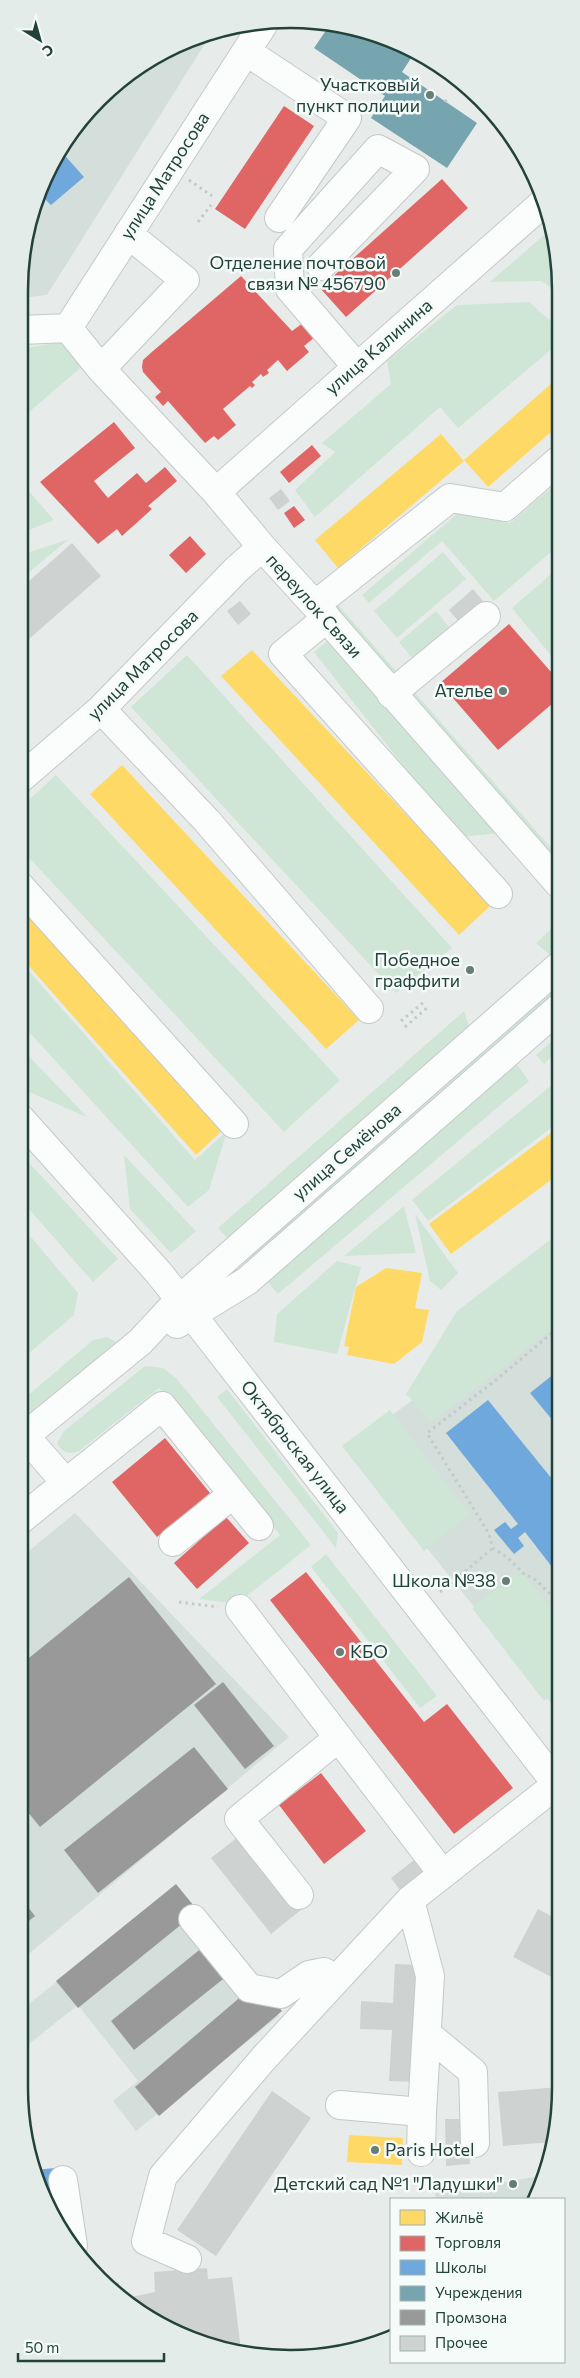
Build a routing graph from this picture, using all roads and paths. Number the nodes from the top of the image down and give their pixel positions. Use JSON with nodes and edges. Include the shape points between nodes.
{"nodes":[{"id":1,"x":260,"y":29,"type":"edge"},
{"id":2,"x":247,"y":52,"type":"junction"},
{"id":3,"x":182,"y":176,"type":"dead end"},
{"id":4,"x":212,"y":196,"type":"dead end"},
{"id":5,"x":212,"y":205,"type":"dead end"},
{"id":6,"x":539,"y":206,"type":"edge"},
{"id":7,"x":279,"y":218,"type":"dead end"},
{"id":8,"x":198,"y":222,"type":"dead end"},
{"id":9,"x":128,"y":234,"type":"junction"},
{"id":10,"x":321,"y":266,"type":"dead end"},
{"id":11,"x":68,"y":328,"type":"junction"},
{"id":12,"x":28,"y":330,"type":"edge"},
{"id":13,"x":357,"y":367,"type":"junction"},
{"id":14,"x":102,"y":368,"type":"junction"},
{"id":15,"x":552,"y":466,"type":"edge"},
{"id":16,"x":216,"y":492,"type":"junction"},
{"id":17,"x":262,"y":547,"type":"junction"},
{"id":18,"x":321,"y":612,"type":"junction"},
{"id":19,"x":486,"y":616,"type":"dead end"},
{"id":20,"x":391,"y":694,"type":"junction"},
{"id":21,"x":101,"y":709,"type":"junction"},
{"id":22,"x":28,"y":772,"type":"edge"},
{"id":23,"x":552,"y":876,"type":"edge"},
{"id":24,"x":498,"y":894,"type":"dead end"},
{"id":25,"x":28,"y":895,"type":"edge"},
{"id":26,"x":552,"y":972,"type":"edge"},
{"id":27,"x":424,"y":1002,"type":"dead end"},
{"id":28,"x":428,"y":1008,"type":"dead end"},
{"id":29,"x":369,"y":1009,"type":"dead end"},
{"id":30,"x":552,"y":1014,"type":"edge"},
{"id":31,"x":401,"y":1021,"type":"dead end"},
{"id":32,"x":405,"y":1027,"type":"dead end"},
{"id":33,"x":234,"y":1124,"type":"dead end"},
{"id":34,"x":28,"y":1127,"type":"edge"},
{"id":35,"x":186,"y":1307,"type":"junction"},
{"id":36,"x":552,"y":1333,"type":"edge"},
{"id":37,"x":28,"y":1433,"type":"edge"},
{"id":38,"x":28,"y":1444,"type":"edge"},
{"id":39,"x":66,"y":1483,"type":"junction"},
{"id":40,"x":233,"y":1494,"type":"junction"},
{"id":41,"x":28,"y":1515,"type":"edge"},
{"id":42,"x":259,"y":1526,"type":"dead end"},
{"id":43,"x":173,"y":1542,"type":"dead end"},
{"id":44,"x":493,"y":1548,"type":"junction"},
{"id":45,"x":440,"y":1592,"type":"dead end"},
{"id":46,"x":552,"y":1596,"type":"edge"},
{"id":47,"x":179,"y":1602,"type":"dead end"},
{"id":48,"x":230,"y":1608,"type":"joint"},
{"id":49,"x":338,"y":1738,"type":"junction"},
{"id":50,"x":552,"y":1777,"type":"edge"},
{"id":51,"x":552,"y":1790,"type":"edge"},
{"id":52,"x":442,"y":1873,"type":"junction"},
{"id":53,"x":299,"y":1895,"type":"dead end"},
{"id":54,"x":410,"y":1900,"type":"junction"},
{"id":55,"x":193,"y":1919,"type":"dead end"},
{"id":56,"x":336,"y":1980,"type":"junction"},
{"id":57,"x":427,"y":2034,"type":"junction"},
{"id":58,"x":340,"y":2105,"type":"dead end"},
{"id":59,"x":422,"y":2112,"type":"junction"},
{"id":60,"x":475,"y":2143,"type":"dead end"},
{"id":61,"x":421,"y":2152,"type":"dead end"},
{"id":62,"x":63,"y":2180,"type":"dead end"},
{"id":63,"x":71,"y":2232,"type":"edge"},
{"id":64,"x":187,"y":2259,"type":"dead end"}],
"edges":[{"from":1,"to":2,"type":"street","name":"улица Матросова"},
{"from":2,"to":7,"type":"street","via":[[347,118]]},
{"from":2,"to":9,"type":"street","name":"улица Матросова"},
{"from":3,"to":4,"type":"path"},
{"from":5,"to":8,"type":"path"},
{"from":6,"to":13,"type":"street","name":"улица Калинина"},
{"from":9,"to":11,"type":"street","name":"улица Матросова"},
{"from":9,"to":14,"type":"street","via":[[185,280]]},
{"from":10,"to":13,"type":"street","via":[[415,169],[378,149],[288,249],[290,288]]},
{"from":11,"to":12,"type":"street"},
{"from":11,"to":14,"type":"street","name":"переулок Связи"},
{"from":13,"to":16,"type":"street","name":"улица Калинина"},
{"from":14,"to":16,"type":"street","name":"переулок Связи"},
{"from":15,"to":18,"type":"street","via":[[505,507],[450,498]]},
{"from":16,"to":17,"type":"street","name":"переулок Связи"},
{"from":17,"to":18,"type":"street","name":"переулок Связи"},
{"from":17,"to":21,"type":"street","name":"улица Матросова"},
{"from":18,"to":20,"type":"street","name":"переулок Связи"},
{"from":18,"to":24,"type":"street","via":[[283,654]]},
{"from":19,"to":20,"type":"street"},
{"from":20,"to":23,"type":"street","name":"переулок Связи"},
{"from":21,"to":22,"type":"street","name":"улица Матросова"},
{"from":21,"to":29,"type":"street","via":[[207,821]]},
{"from":25,"to":33,"type":"street"},
{"from":26,"to":35,"type":"street","name":"улица Семёнова"},
{"from":27,"to":31,"type":"path"},
{"from":28,"to":32,"type":"path"},
{"from":30,"to":35,"type":"street","name":"улица Семёнова","via":[[247,1281]]},
{"from":34,"to":35,"type":"street","name":"Октябрьская улица"},
{"from":35,"to":37,"type":"street","name":"улица Семёнова"},
{"from":35,"to":50,"type":"street","name":"Октябрьская улица"},
{"from":36,"to":44,"type":"path","via":[[427,1433],[488,1532]]},
{"from":38,"to":39,"type":"street"},
{"from":39,"to":40,"type":"street","via":[[162,1406]]},
{"from":39,"to":41,"type":"street"},
{"from":40,"to":42,"type":"street"},
{"from":40,"to":43,"type":"street"},
{"from":44,"to":45,"type":"path"},
{"from":44,"to":46,"type":"path"},
{"from":47,"to":48,"type":"path"},
{"from":48,"to":49,"type":"street"},
{"from":49,"to":52,"type":"street"},
{"from":49,"to":53,"type":"street","via":[[239,1819]]},
{"from":51,"to":52,"type":"street"},
{"from":52,"to":54,"type":"street"},
{"from":54,"to":56,"type":"street"},
{"from":54,"to":57,"type":"street","via":[[430,1976]]},
{"from":55,"to":56,"type":"street","via":[[249,1988],[280,1994],[309,1975],[324,1972]]},
{"from":56,"to":64,"type":"street","via":[[163,2176],[146,2241]]},
{"from":57,"to":59,"type":"street"},
{"from":57,"to":60,"type":"street","via":[[473,2072]]},
{"from":58,"to":59,"type":"street"},
{"from":59,"to":61,"type":"street"},
{"from":62,"to":63,"type":"street"}]}
